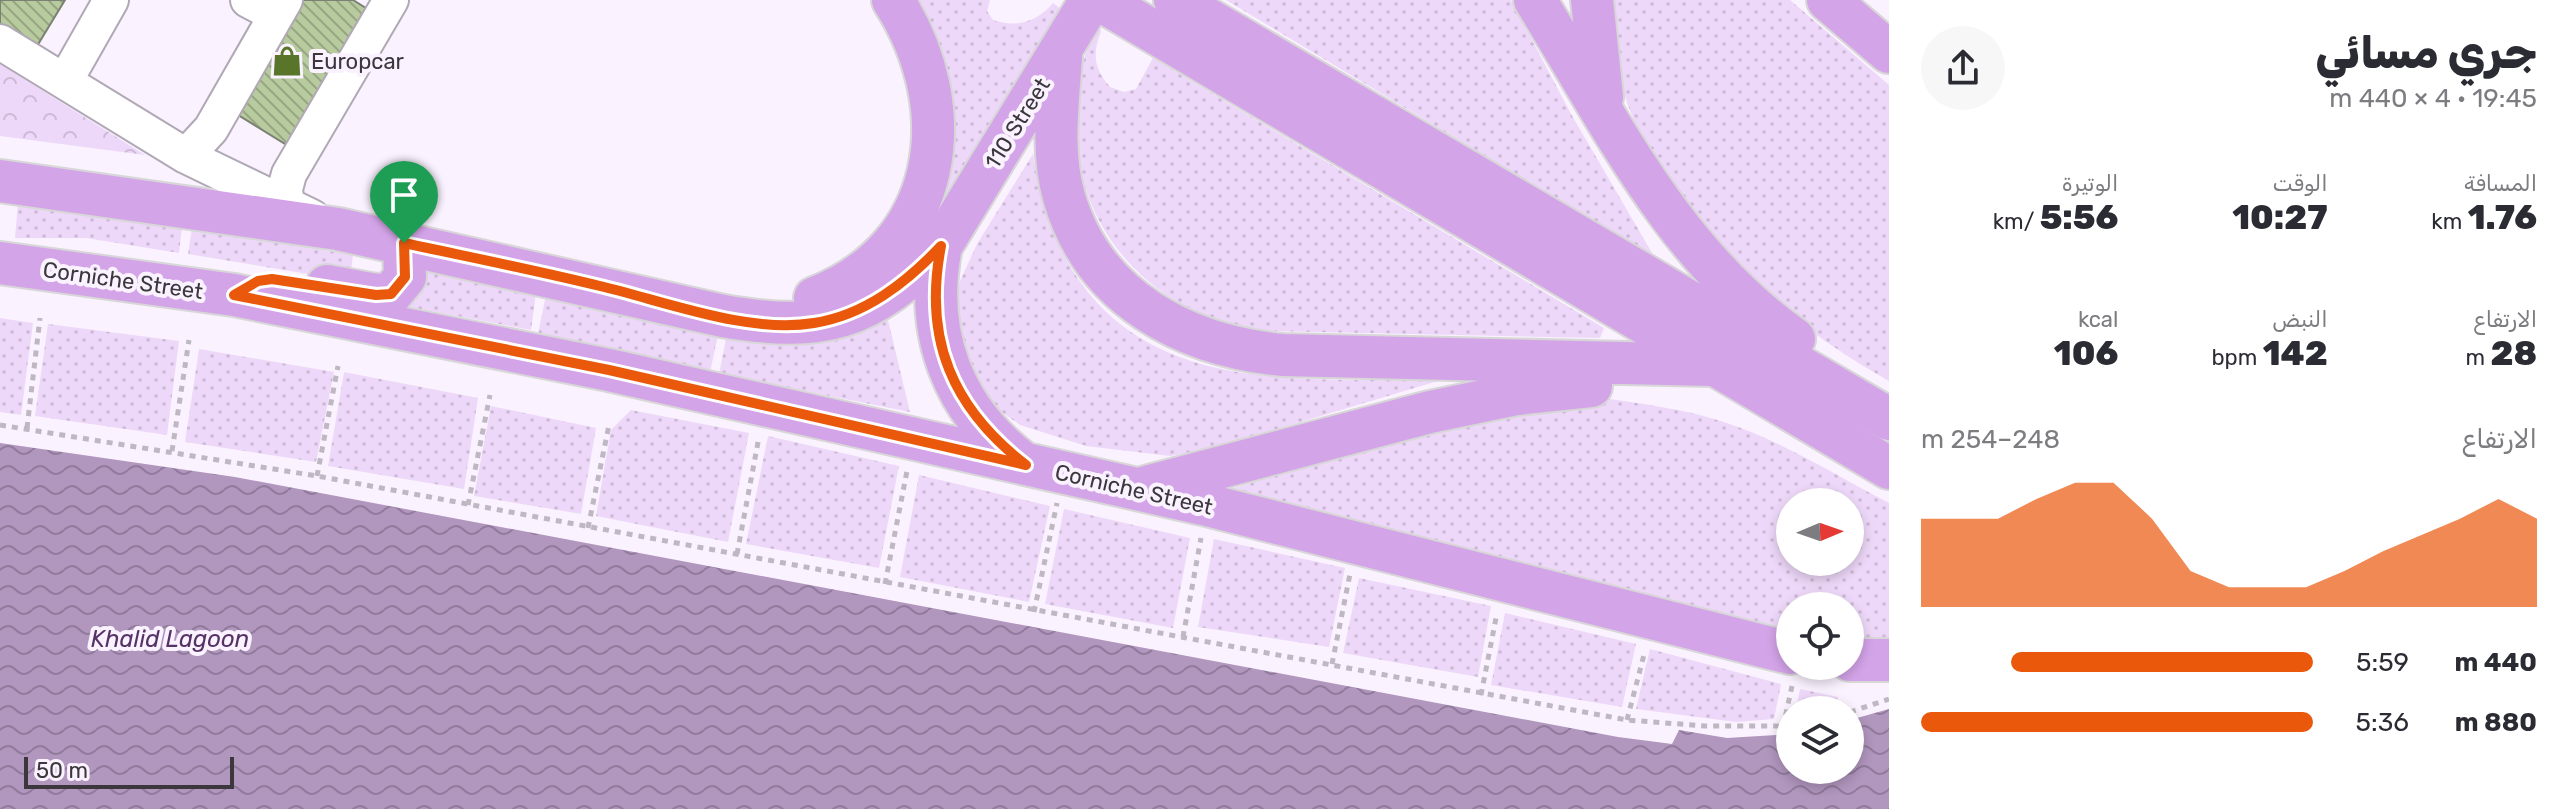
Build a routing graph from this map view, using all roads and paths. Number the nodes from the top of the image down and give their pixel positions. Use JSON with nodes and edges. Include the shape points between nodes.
{"nodes":[{"id":1,"x":111,"y":0,"type":"edge"},
{"id":2,"x":391,"y":0,"type":"edge"},
{"id":3,"x":893,"y":0,"type":"edge"},
{"id":4,"x":1091,"y":0,"type":"edge"},
{"id":5,"x":1100,"y":0,"type":"edge"},
{"id":6,"x":1175,"y":0,"type":"edge"},
{"id":7,"x":1535,"y":0,"type":"edge"},
{"id":8,"x":1592,"y":0,"type":"edge"},
{"id":9,"x":1828,"y":0,"type":"edge"},
{"id":10,"x":270,"y":5,"type":"edge"},
{"id":11,"x":0,"y":42,"type":"edge"},
{"id":12,"x":1061,"y":51,"type":"junction"},
{"id":13,"x":1889,"y":52,"type":"edge"},
{"id":14,"x":65,"y":81,"type":"junction"},
{"id":15,"x":1604,"y":110,"type":"junction"},
{"id":16,"x":186,"y":156,"type":"junction"},
{"id":17,"x":0,"y":181,"type":"edge"},
{"id":18,"x":287,"y":206,"type":"junction"},
{"id":19,"x":338,"y":229,"type":"junction"},
{"id":20,"x":404,"y":243,"type":"junction"},
{"id":21,"x":941,"y":246,"type":"junction"},
{"id":22,"x":0,"y":263,"type":"edge"},
{"id":23,"x":234,"y":295,"type":"junction"},
{"id":24,"x":723,"y":316,"type":"junction"},
{"id":25,"x":40,"y":318,"type":"dead end"},
{"id":26,"x":189,"y":340,"type":"dead end"},
{"id":27,"x":1714,"y":365,"type":"junction"},
{"id":28,"x":338,"y":366,"type":"dead end"},
{"id":29,"x":490,"y":395,"type":"dead end"},
{"id":30,"x":1764,"y":396,"type":"junction"},
{"id":31,"x":1889,"y":402,"type":"edge"},
{"id":32,"x":1889,"y":419,"type":"edge"},
{"id":33,"x":0,"y":425,"type":"edge"},
{"id":34,"x":609,"y":425,"type":"dead end"},
{"id":35,"x":27,"y":428,"type":"junction"},
{"id":36,"x":760,"y":430,"type":"dead end"},
{"id":37,"x":172,"y":451,"type":"junction"},
{"id":38,"x":909,"y":461,"type":"dead end"},
{"id":39,"x":1026,"y":465,"type":"junction"},
{"id":40,"x":1889,"y":468,"type":"edge"},
{"id":41,"x":317,"y":476,"type":"junction"},
{"id":42,"x":1138,"y":489,"type":"junction"},
{"id":43,"x":1058,"y":497,"type":"dead end"},
{"id":44,"x":468,"y":505,"type":"junction"},
{"id":45,"x":588,"y":528,"type":"junction"},
{"id":46,"x":1203,"y":529,"type":"dead end"},
{"id":47,"x":737,"y":554,"type":"junction"},
{"id":48,"x":1351,"y":567,"type":"dead end"},
{"id":49,"x":885,"y":584,"type":"junction"},
{"id":50,"x":1499,"y":603,"type":"dead end"},
{"id":51,"x":1034,"y":612,"type":"junction"},
{"id":52,"x":1183,"y":637,"type":"junction"},
{"id":53,"x":1647,"y":642,"type":"dead end"},
{"id":54,"x":1864,"y":660,"type":"edge"},
{"id":55,"x":1889,"y":660,"type":"edge"},
{"id":56,"x":1776,"y":661,"type":"edge"},
{"id":57,"x":1332,"y":664,"type":"junction"},
{"id":58,"x":1481,"y":695,"type":"junction"},
{"id":59,"x":1889,"y":699,"type":"edge"},
{"id":60,"x":1864,"y":707,"type":"edge"},
{"id":61,"x":1627,"y":720,"type":"junction"},
{"id":62,"x":1776,"y":727,"type":"edge"}],
"edges":[{"from":1,"to":14,"type":"street"},
{"from":2,"to":18,"type":"street","via":[[289,174]]},
{"from":3,"to":24,"type":"main road","via":[[923,60],[933,107],[928,178],[908,223],[878,261],[837,290],[786,309]]},
{"from":4,"to":12,"type":"main road","name":"110 Street"},
{"from":5,"to":27,"type":"main road"},
{"from":6,"to":32,"type":"main road"},
{"from":7,"to":15,"type":"main road"},
{"from":8,"to":15,"type":"main road"},
{"from":9,"to":13,"type":"main road"},
{"from":10,"to":16,"type":"street","via":[[211,129]]},
{"from":11,"to":14,"type":"street"},
{"from":12,"to":21,"type":"main road","name":"110 Street"},
{"from":12,"to":27,"type":"main road","via":[[1057,143],[1064,196],[1093,256],[1131,297],[1165,322],[1222,347],[1283,355]]},
{"from":14,"to":16,"type":"street"},
{"from":15,"to":31,"type":"main road","via":[[1651,193],[1724,282],[1788,336]]},
{"from":16,"to":18,"type":"street"},
{"from":17,"to":19,"type":"main road"},
{"from":18,"to":19,"type":"street"},
{"from":19,"to":20,"type":"main road"},
{"from":20,"to":23,"type":"main road","via":[[405,277],[391,294],[272,279]]},
{"from":20,"to":24,"type":"main road"},
{"from":21,"to":24,"type":"main road","via":[[888,293],[833,320],[792,325]]},
{"from":21,"to":39,"type":"main road","via":[[935,308],[948,370],[980,423]]},
{"from":22,"to":23,"type":"main road","name":"Corniche Street"},
{"from":23,"to":39,"type":"main road","name":"Corniche Street","via":[[609,370]]},
{"from":25,"to":35,"type":"path"},
{"from":26,"to":37,"type":"path"},
{"from":27,"to":30,"type":"main road"},
{"from":28,"to":41,"type":"path"},
{"from":29,"to":44,"type":"path"},
{"from":30,"to":40,"type":"main road"},
{"from":30,"to":42,"type":"main road","via":[[1582,386],[1517,394]]},
{"from":33,"to":35,"type":"path"},
{"from":34,"to":45,"type":"path"},
{"from":35,"to":37,"type":"path"},
{"from":36,"to":47,"type":"path"},
{"from":37,"to":41,"type":"path"},
{"from":38,"to":49,"type":"path"},
{"from":39,"to":42,"type":"main road","name":"Corniche Street"},
{"from":41,"to":44,"type":"path"},
{"from":42,"to":56,"type":"main road","name":"Corniche Street"},
{"from":43,"to":51,"type":"path"},
{"from":44,"to":45,"type":"path"},
{"from":45,"to":47,"type":"path"},
{"from":46,"to":52,"type":"path"},
{"from":47,"to":49,"type":"path"},
{"from":48,"to":57,"type":"path"},
{"from":49,"to":51,"type":"path"},
{"from":50,"to":58,"type":"path"},
{"from":51,"to":52,"type":"path"},
{"from":52,"to":57,"type":"path"},
{"from":53,"to":61,"type":"path"},
{"from":54,"to":55,"type":"main road"},
{"from":57,"to":58,"type":"path"},
{"from":58,"to":61,"type":"path"},
{"from":59,"to":60,"type":"path"},
{"from":61,"to":62,"type":"path"}]}
